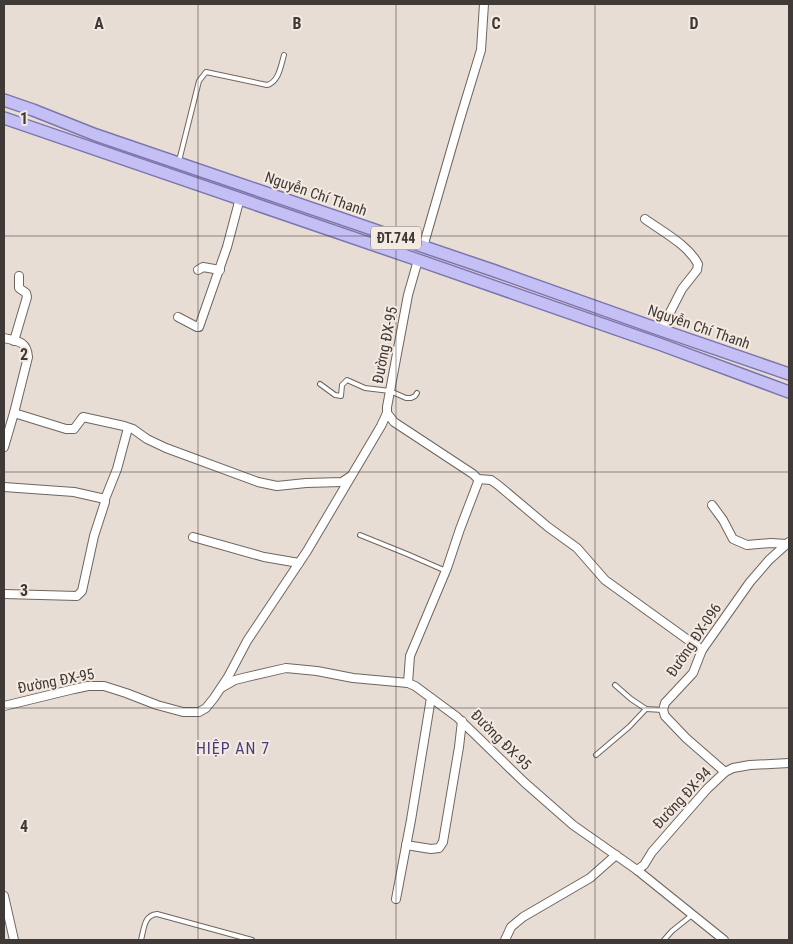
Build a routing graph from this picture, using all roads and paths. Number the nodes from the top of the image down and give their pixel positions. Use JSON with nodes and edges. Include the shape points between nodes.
{"nodes":[{"id":1,"x":482,"y":5,"type":"edge"},
{"id":2,"x":284,"y":55,"type":"dead end"},
{"id":3,"x":4,"y":100,"type":"edge"},
{"id":4,"x":4,"y":118,"type":"edge"},
{"id":5,"x":96,"y":135,"type":"junction"},
{"id":6,"x":91,"y":148,"type":"junction"},
{"id":7,"x":178,"y":164,"type":"junction"},
{"id":8,"x":243,"y":185,"type":"junction"},
{"id":9,"x":240,"y":198,"type":"junction"},
{"id":10,"x":645,"y":219,"type":"dead end"},
{"id":11,"x":423,"y":247,"type":"junction"},
{"id":12,"x":418,"y":260,"type":"junction"},
{"id":13,"x":198,"y":270,"type":"dead end"},
{"id":14,"x":220,"y":270,"type":"junction"},
{"id":15,"x":19,"y":276,"type":"dead end"},
{"id":16,"x":178,"y":317,"type":"dead end"},
{"id":17,"x":661,"y":330,"type":"junction"},
{"id":18,"x":4,"y":338,"type":"edge"},
{"id":19,"x":14,"y":341,"type":"junction"},
{"id":20,"x":789,"y":374,"type":"edge"},
{"id":21,"x":320,"y":384,"type":"dead end"},
{"id":22,"x":390,"y":391,"type":"junction"},
{"id":23,"x":789,"y":392,"type":"edge"},
{"id":24,"x":417,"y":393,"type":"dead end"},
{"id":25,"x":14,"y":413,"type":"junction"},
{"id":26,"x":387,"y":413,"type":"junction"},
{"id":27,"x":128,"y":428,"type":"junction"},
{"id":28,"x":4,"y":447,"type":"edge"},
{"id":29,"x":352,"y":475,"type":"junction"},
{"id":30,"x":478,"y":479,"type":"junction"},
{"id":31,"x":4,"y":487,"type":"edge"},
{"id":32,"x":106,"y":499,"type":"junction"},
{"id":33,"x":712,"y":504,"type":"dead end"},
{"id":34,"x":360,"y":535,"type":"dead end"},
{"id":35,"x":194,"y":537,"type":"dead end"},
{"id":36,"x":788,"y":543,"type":"edge"},
{"id":37,"x":299,"y":563,"type":"junction"},
{"id":38,"x":446,"y":571,"type":"junction"},
{"id":39,"x":4,"y":594,"type":"edge"},
{"id":40,"x":702,"y":650,"type":"junction"},
{"id":41,"x":408,"y":683,"type":"junction"},
{"id":42,"x":614,"y":685,"type":"dead end"},
{"id":43,"x":219,"y":689,"type":"junction"},
{"id":44,"x":431,"y":698,"type":"junction"},
{"id":45,"x":4,"y":706,"type":"edge"},
{"id":46,"x":646,"y":709,"type":"junction"},
{"id":47,"x":663,"y":710,"type":"junction"},
{"id":48,"x":462,"y":721,"type":"junction"},
{"id":49,"x":596,"y":755,"type":"dead end"},
{"id":50,"x":789,"y":763,"type":"edge"},
{"id":51,"x":725,"y":772,"type":"junction"},
{"id":52,"x":406,"y":845,"type":"junction"},
{"id":53,"x":616,"y":855,"type":"junction"},
{"id":54,"x":637,"y":870,"type":"junction"},
{"id":55,"x":4,"y":896,"type":"edge"},
{"id":56,"x":396,"y":900,"type":"dead end"},
{"id":57,"x":692,"y":915,"type":"junction"},
{"id":58,"x":14,"y":940,"type":"edge"},
{"id":59,"x":141,"y":940,"type":"edge"},
{"id":60,"x":252,"y":940,"type":"edge"},
{"id":61,"x":505,"y":940,"type":"edge"},
{"id":62,"x":664,"y":940,"type":"edge"},
{"id":63,"x":724,"y":940,"type":"edge"}],
"edges":[{"from":1,"to":11,"type":"street","via":[[481,50]]},
{"from":2,"to":7,"type":"lane","via":[[272,83],[206,72],[199,81]]},
{"from":3,"to":5,"type":"main road","name":"Nguyễn Chí Thanh","number":"ĐT.744"},
{"from":4,"to":6,"type":"main road","name":"Nguyễn Chí Thanh","number":"ĐT.744"},
{"from":5,"to":6,"type":"main road"},
{"from":5,"to":7,"type":"main road","name":"Nguyễn Chí Thanh","number":"ĐT.744"},
{"from":6,"to":9,"type":"main road","name":"Nguyễn Chí Thanh","number":"ĐT.744"},
{"from":7,"to":8,"type":"main road","name":"Nguyễn Chí Thanh","number":"ĐT.744"},
{"from":8,"to":9,"type":"main road"},
{"from":8,"to":11,"type":"main road","name":"Nguyễn Chí Thanh","number":"ĐT.744"},
{"from":9,"to":12,"type":"main road","name":"Nguyễn Chí Thanh","number":"ĐT.744"},
{"from":9,"to":14,"type":"street"},
{"from":10,"to":17,"type":"street","via":[[681,245],[698,264]]},
{"from":11,"to":12,"type":"main road"},
{"from":11,"to":17,"type":"main road","name":"Nguyễn Chí Thanh","number":"ĐT.744"},
{"from":12,"to":22,"type":"street","name":"Đường ĐX-95"},
{"from":12,"to":23,"type":"main road","name":"Nguyễn Chí Thanh","number":"ĐT.744"},
{"from":13,"to":14,"type":"street","via":[[203,267]]},
{"from":14,"to":16,"type":"street","via":[[199,327]]},
{"from":15,"to":19,"type":"street","via":[[19,288],[27,297]]},
{"from":17,"to":20,"type":"main road","name":"Nguyễn Chí Thanh","number":"ĐT.744"},
{"from":18,"to":19,"type":"street"},
{"from":19,"to":25,"type":"street","via":[[21,342],[28,350]]},
{"from":21,"to":22,"type":"lane","via":[[341,396],[342,385],[347,380],[366,388]]},
{"from":22,"to":24,"type":"lane","via":[[406,398]]},
{"from":22,"to":26,"type":"street","name":"Đường ĐX-95"},
{"from":25,"to":27,"type":"street","via":[[66,429],[74,429],[83,417]]},
{"from":25,"to":28,"type":"street"},
{"from":26,"to":29,"type":"street","name":"Đường ĐX-95"},
{"from":26,"to":30,"type":"street","via":[[394,422]]},
{"from":27,"to":29,"type":"street","via":[[166,448],[277,486],[342,482]]},
{"from":27,"to":32,"type":"street"},
{"from":29,"to":37,"type":"street","name":"Đường ĐX-95"},
{"from":30,"to":38,"type":"street"},
{"from":30,"to":40,"type":"street","via":[[491,480],[498,485],[577,548],[604,580]]},
{"from":31,"to":32,"type":"street","via":[[74,492]]},
{"from":32,"to":39,"type":"street","via":[[82,591],[77,596]]},
{"from":33,"to":36,"type":"street","via":[[733,538],[747,545]]},
{"from":34,"to":38,"type":"lane"},
{"from":35,"to":37,"type":"street","via":[[264,557]]},
{"from":36,"to":40,"type":"street","name":"Đường ĐX-096","via":[[750,582]]},
{"from":37,"to":43,"type":"street","name":"Đường ĐX-95","via":[[247,640]]},
{"from":38,"to":41,"type":"street","via":[[410,656]]},
{"from":40,"to":47,"type":"street","name":"Đường ĐX-096","via":[[693,673],[665,703]]},
{"from":41,"to":43,"type":"street","name":"Đường ĐX-95","via":[[286,668],[235,680]]},
{"from":41,"to":44,"type":"street","name":"Đường ĐX-95"},
{"from":42,"to":46,"type":"lane"},
{"from":43,"to":45,"type":"street","name":"Đường ĐX-95","via":[[206,708],[199,712],[174,710],[104,686],[81,688]]},
{"from":44,"to":48,"type":"street","name":"Đường ĐX-95"},
{"from":44,"to":52,"type":"street"},
{"from":46,"to":47,"type":"lane"},
{"from":46,"to":49,"type":"lane"},
{"from":47,"to":51,"type":"street","via":[[686,738]]},
{"from":48,"to":52,"type":"street","via":[[443,842],[439,848],[431,849]]},
{"from":48,"to":53,"type":"street","name":"Đường ĐX-95","via":[[572,825]]},
{"from":50,"to":51,"type":"street","name":"Đường ĐX-94","via":[[750,765]]},
{"from":51,"to":54,"type":"street","name":"Đường ĐX-94","via":[[707,788]]},
{"from":52,"to":56,"type":"street"},
{"from":53,"to":54,"type":"street","name":"Đường ĐX-95"},
{"from":53,"to":61,"type":"street","via":[[590,878],[522,917],[511,927]]},
{"from":54,"to":57,"type":"street","name":"Đường ĐX-95"},
{"from":55,"to":58,"type":"street"},
{"from":57,"to":62,"type":"lane"},
{"from":57,"to":63,"type":"street","name":"Đường ĐX-95"},
{"from":59,"to":60,"type":"lane","via":[[146,920],[157,914]]}]}
